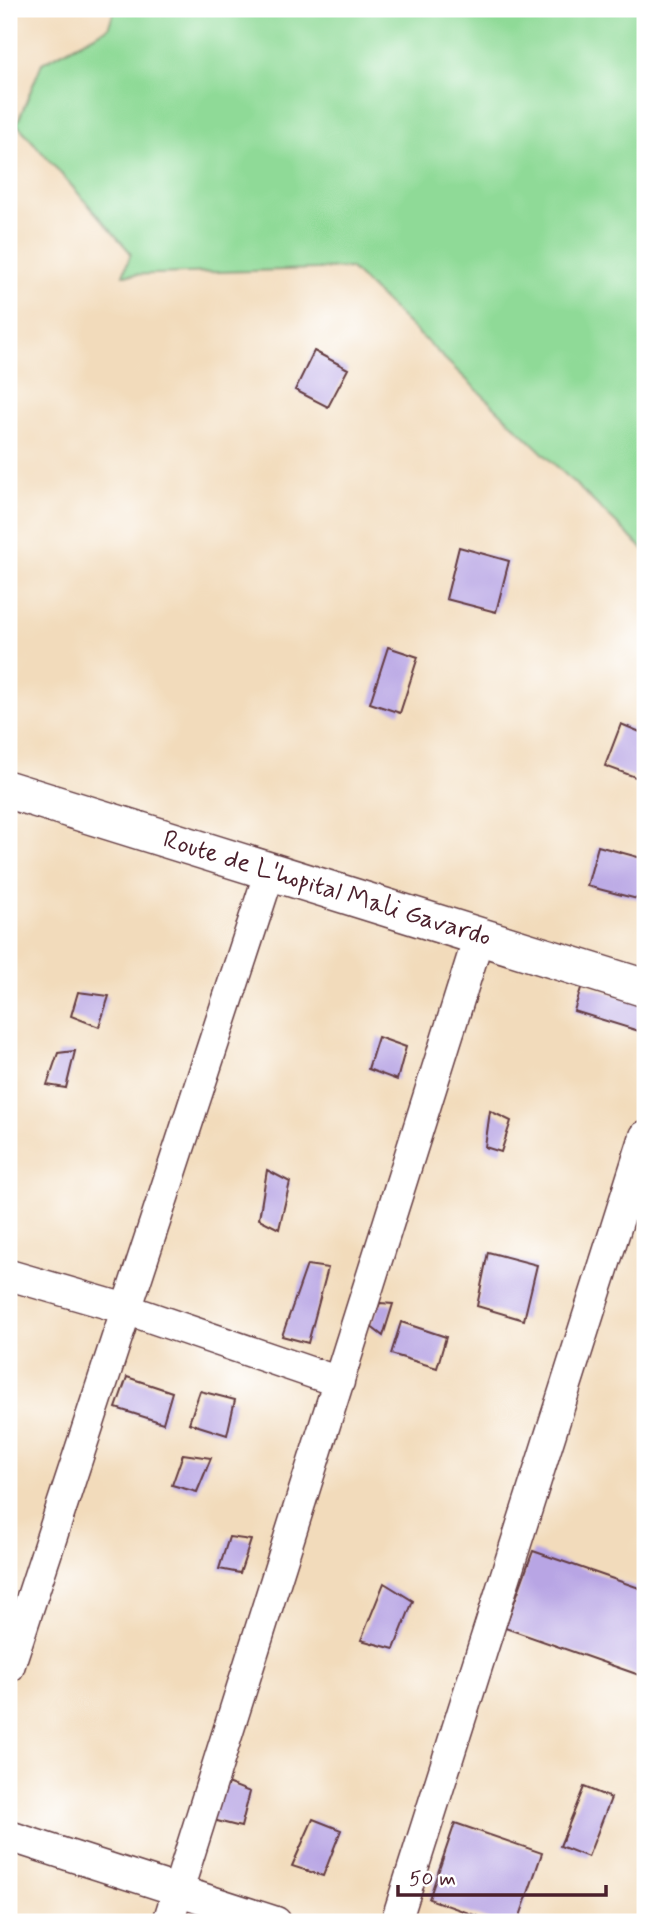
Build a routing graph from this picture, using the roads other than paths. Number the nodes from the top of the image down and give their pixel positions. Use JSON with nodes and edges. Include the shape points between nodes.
{"nodes":[{"id":1,"x":10,"y":796,"type":"edge"},
{"id":2,"x":270,"y":871,"type":"junction"},
{"id":3,"x":479,"y":936,"type":"junction"},
{"id":4,"x":645,"y":988,"type":"edge"},
{"id":5,"x":645,"y":1136,"type":"edge"},
{"id":6,"x":9,"y":1275,"type":"edge"},
{"id":7,"x":126,"y":1309,"type":"junction"},
{"id":8,"x":339,"y":1381,"type":"junction"},
{"id":9,"x":9,"y":1667,"type":"edge"},
{"id":10,"x":9,"y":1836,"type":"edge"},
{"id":11,"x":178,"y":1891,"type":"junction"},
{"id":12,"x":168,"y":1922,"type":"edge"},
{"id":13,"x":276,"y":1922,"type":"edge"},
{"id":14,"x":396,"y":1922,"type":"edge"}],
"edges":[{"from":1,"to":2,"type":"street","name":"Route de L'hopital Mali Gavardo"},
{"from":2,"to":3,"type":"street","name":"Route de L'hopital Mali Gavardo"},
{"from":2,"to":7,"type":"street"},
{"from":3,"to":4,"type":"street","name":"Route de L'hopital Mali Gavardo"},
{"from":3,"to":8,"type":"street"},
{"from":5,"to":14,"type":"street"},
{"from":6,"to":7,"type":"street"},
{"from":7,"to":8,"type":"street"},
{"from":7,"to":9,"type":"street"},
{"from":8,"to":11,"type":"street"},
{"from":10,"to":11,"type":"street"},
{"from":11,"to":12,"type":"street"},
{"from":11,"to":13,"type":"street"}]}
